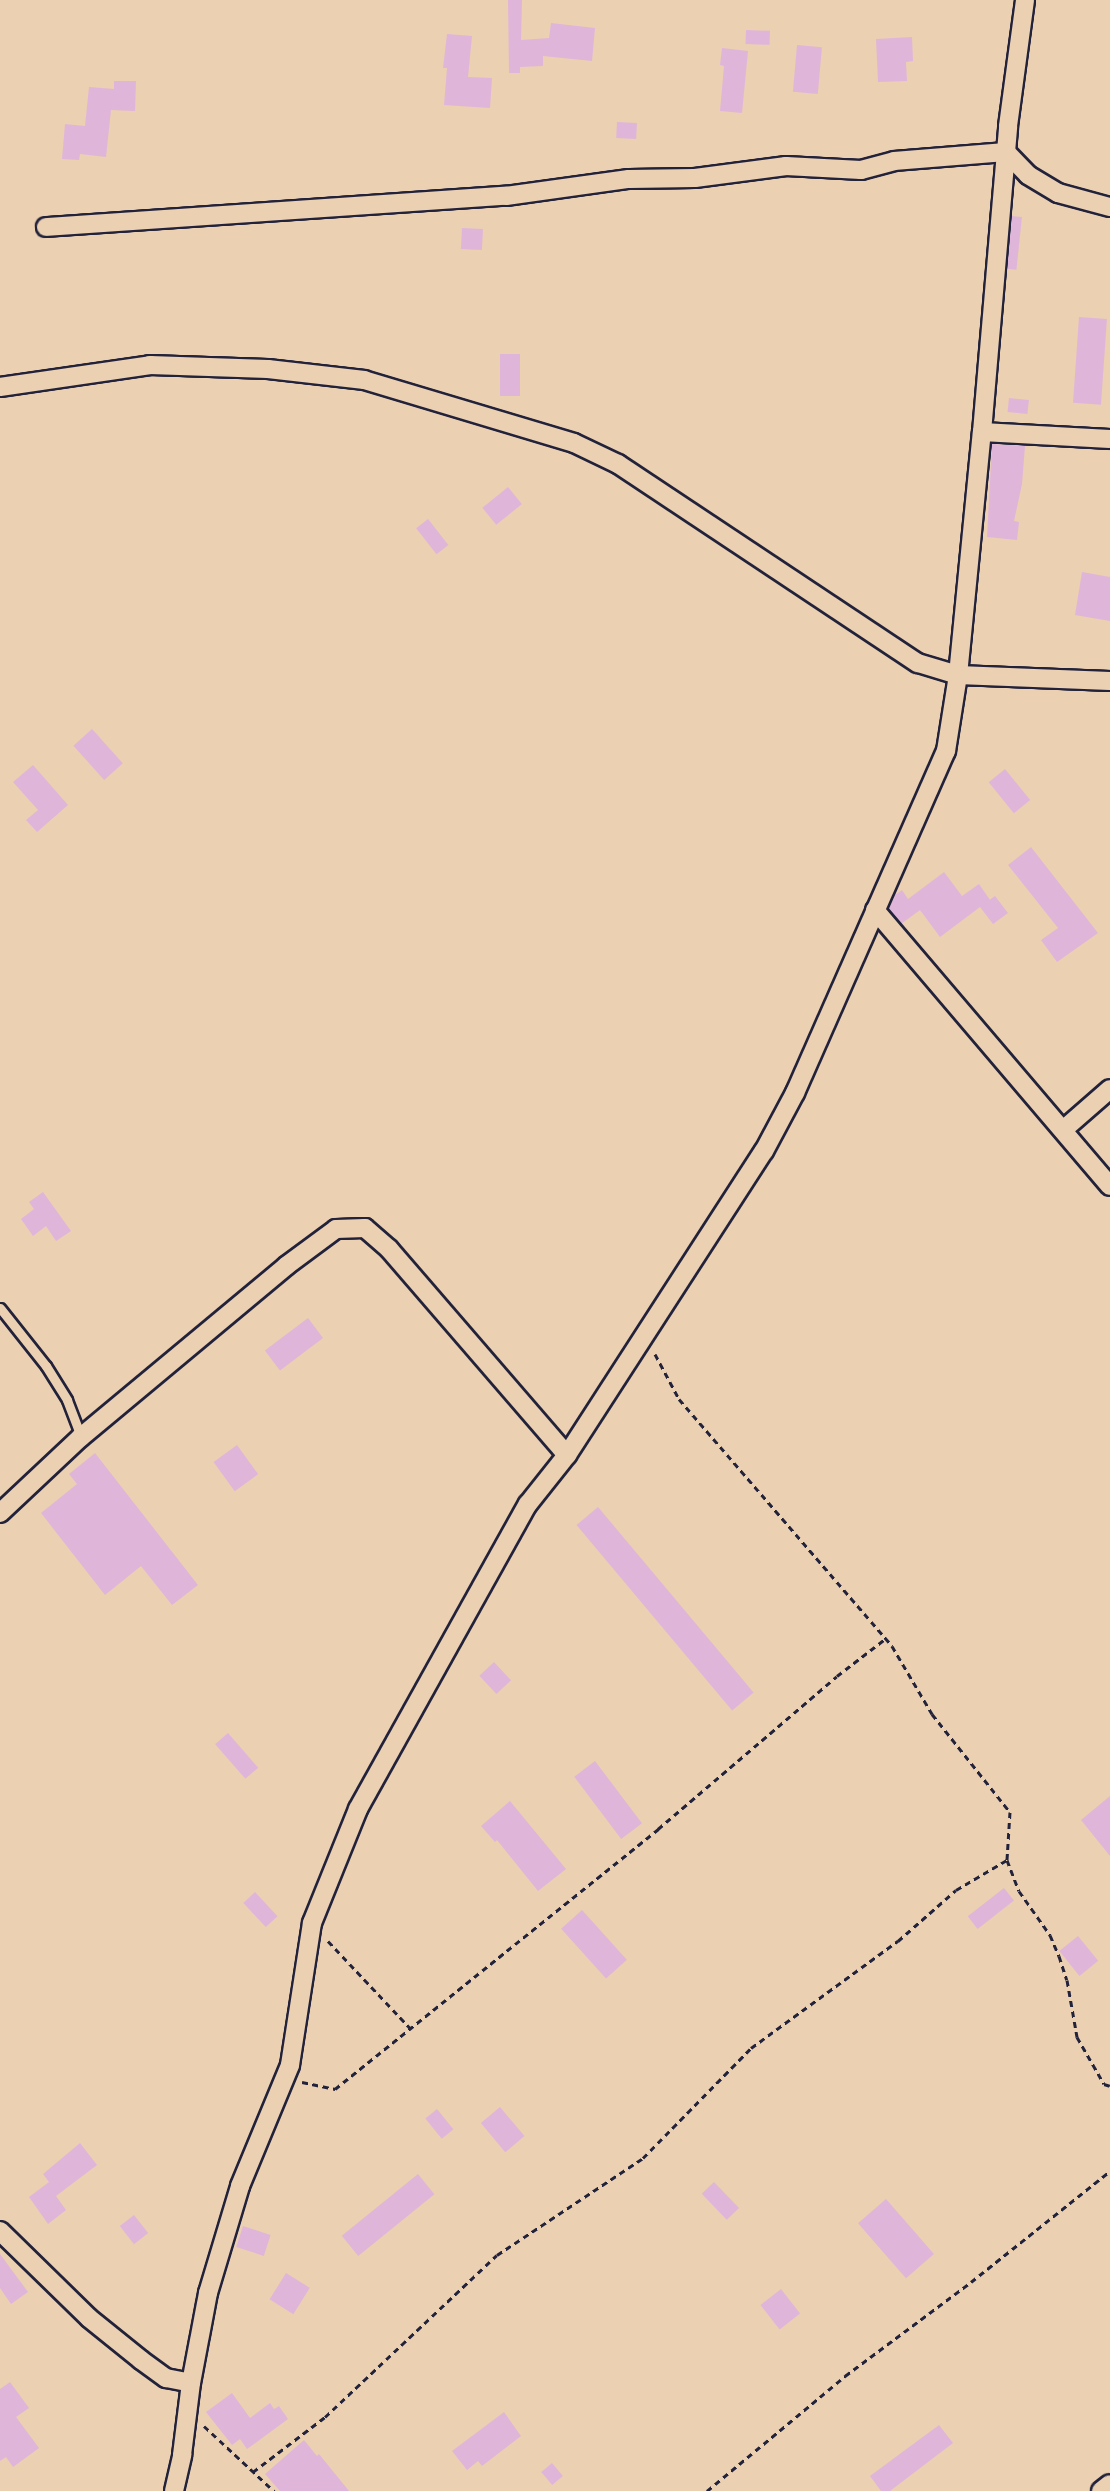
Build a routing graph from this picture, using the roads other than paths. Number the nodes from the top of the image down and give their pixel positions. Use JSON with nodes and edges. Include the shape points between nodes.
{"nodes":[{"id":1,"x":1025,"y":0,"type":"edge"},
{"id":2,"x":1006,"y":152,"type":"junction"},
{"id":3,"x":1110,"y":207,"type":"edge"},
{"id":4,"x":46,"y":227,"type":"dead end"},
{"id":5,"x":0,"y":387,"type":"edge"},
{"id":6,"x":982,"y":432,"type":"junction"},
{"id":7,"x":1110,"y":439,"type":"edge"},
{"id":8,"x":958,"y":675,"type":"junction"},
{"id":9,"x":1110,"y":681,"type":"edge"},
{"id":10,"x":875,"y":910,"type":"junction"},
{"id":11,"x":1110,"y":1089,"type":"edge"},
{"id":12,"x":1063,"y":1130,"type":"junction"},
{"id":13,"x":1110,"y":1186,"type":"edge"},
{"id":14,"x":0,"y":1308,"type":"edge"},
{"id":15,"x":81,"y":1437,"type":"junction"},
{"id":16,"x":567,"y":1455,"type":"junction"},
{"id":17,"x":0,"y":1513,"type":"edge"},
{"id":18,"x":0,"y":2231,"type":"edge"},
{"id":19,"x":191,"y":2383,"type":"junction"},
{"id":20,"x":1110,"y":2484,"type":"edge"},
{"id":21,"x":174,"y":2491,"type":"edge"},
{"id":22,"x":1101,"y":2491,"type":"edge"}],
"edges":[{"from":1,"to":2,"type":"street"},
{"from":2,"to":3,"type":"street","via":[[1028,175],[1058,193]]},
{"from":2,"to":4,"type":"street","via":[[894,161],[861,170],[786,166],[695,177],[628,179],[506,196]]},
{"from":2,"to":6,"type":"street"},
{"from":5,"to":8,"type":"street","via":[[150,365],[268,369],[364,381],[574,443],[618,464],[918,663]]},
{"from":6,"to":7,"type":"street"},
{"from":6,"to":8,"type":"street"},
{"from":8,"to":9,"type":"street"},
{"from":8,"to":10,"type":"street","via":[[946,751]]},
{"from":10,"to":12,"type":"street"},
{"from":10,"to":16,"type":"street","via":[[795,1093],[764,1151]]},
{"from":11,"to":12,"type":"street"},
{"from":12,"to":13,"type":"street"},
{"from":14,"to":15,"type":"lane","via":[[46,1366],[67,1400]]},
{"from":15,"to":16,"type":"street","via":[[327,1235],[336,1229],[365,1228],[389,1249]]},
{"from":15,"to":17,"type":"street"},
{"from":16,"to":19,"type":"street","via":[[528,1504],[358,1809],[312,1923],[290,2065],[240,2186],[208,2293]]},
{"from":18,"to":19,"type":"street","via":[[89,2318],[141,2360],[166,2378]]},
{"from":19,"to":21,"type":"street"},
{"from":20,"to":22,"type":"street"}]}
